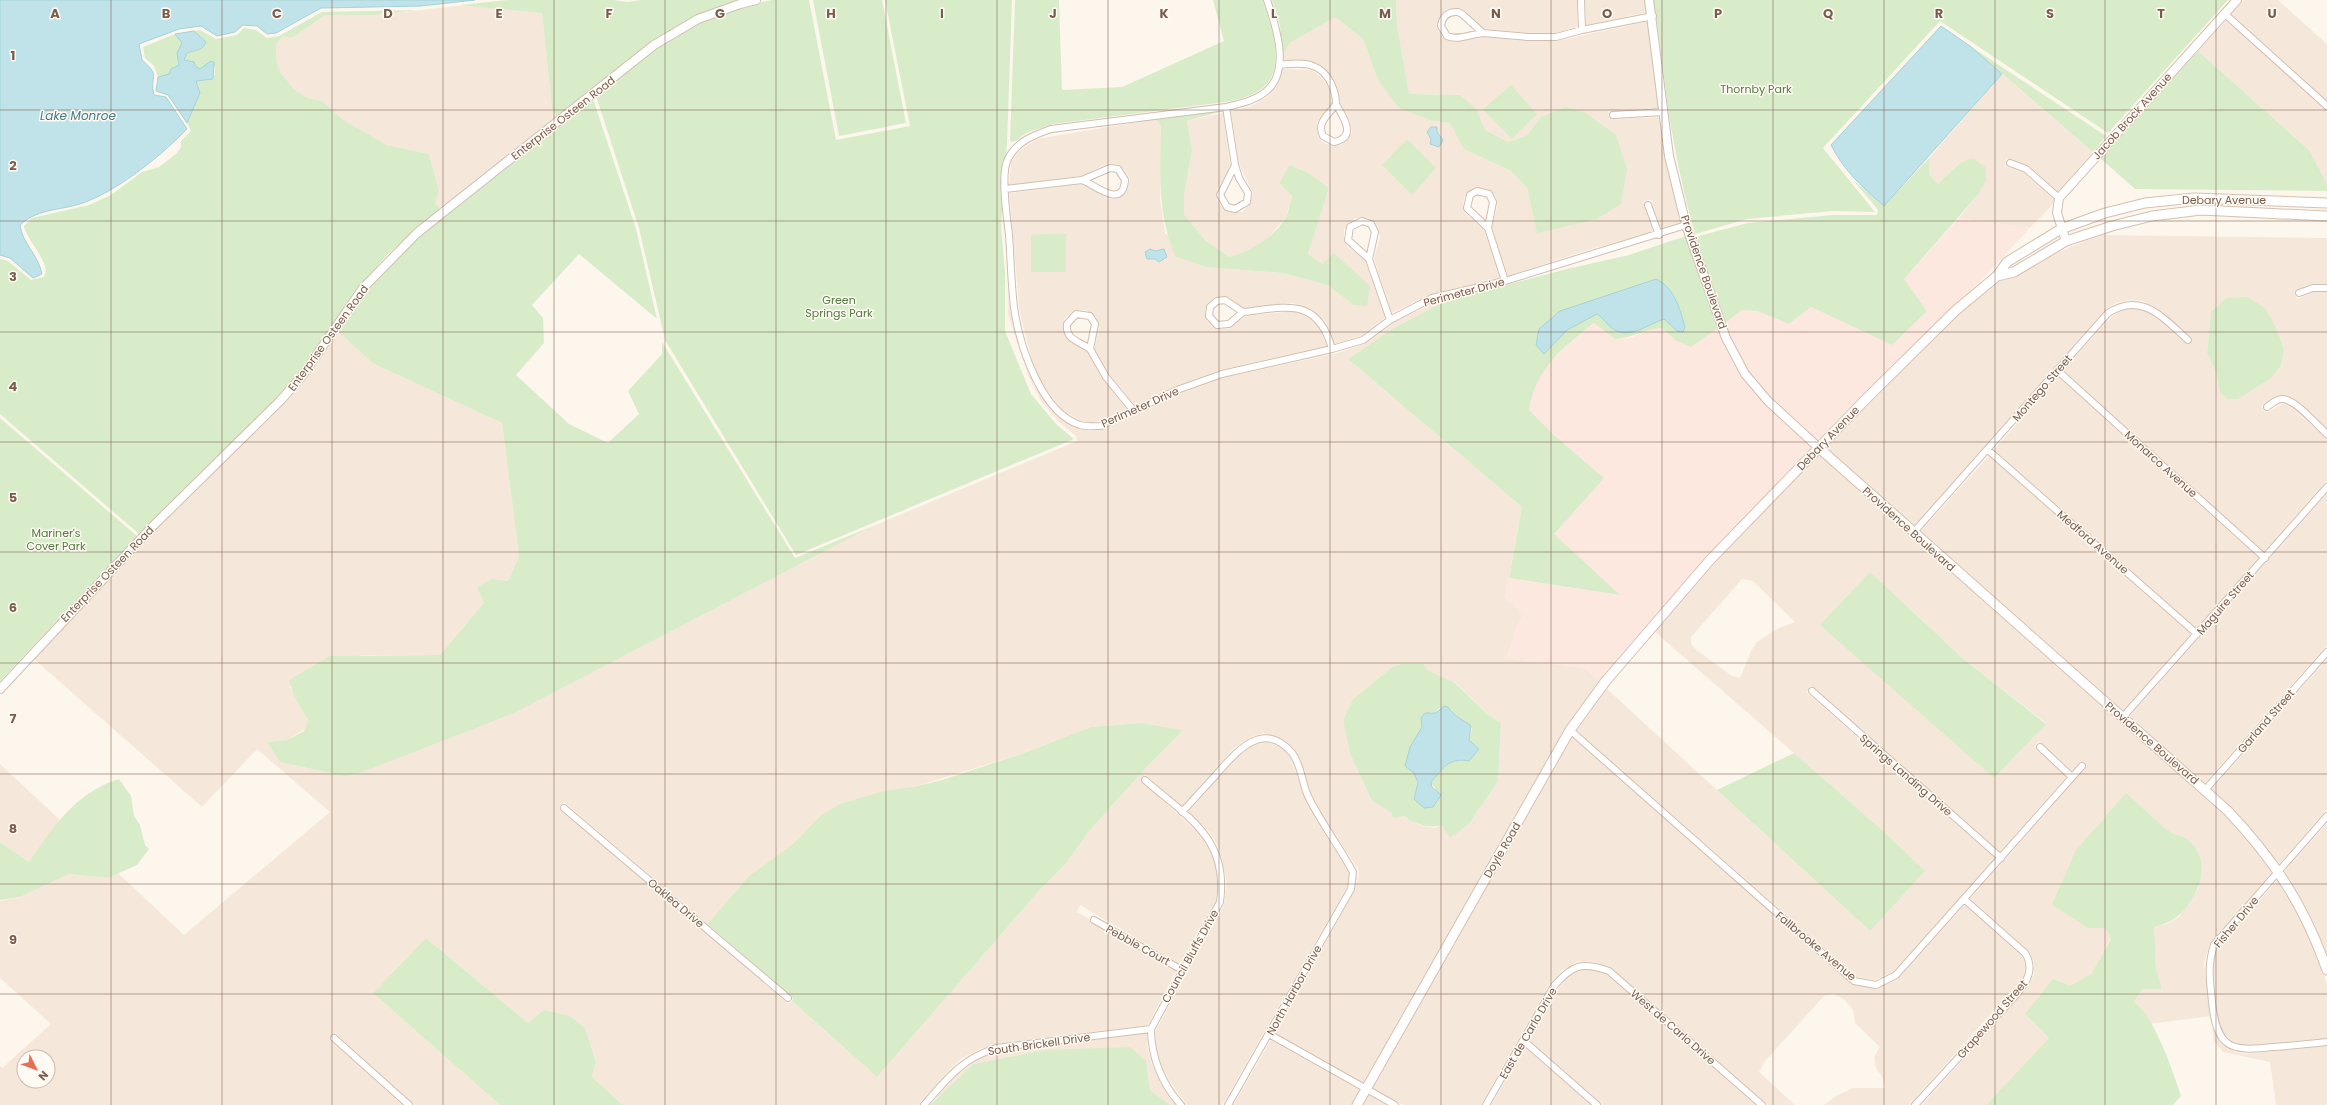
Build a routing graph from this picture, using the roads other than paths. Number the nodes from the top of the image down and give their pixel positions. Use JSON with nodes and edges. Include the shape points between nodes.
{"nodes":[{"id":1,"x":756,"y":0,"type":"edge"},
{"id":2,"x":1267,"y":0,"type":"edge"},
{"id":3,"x":1581,"y":0,"type":"edge"},
{"id":4,"x":1649,"y":0,"type":"edge"},
{"id":5,"x":2237,"y":0,"type":"edge"},
{"id":6,"x":2225,"y":14,"type":"junction"},
{"id":7,"x":1653,"y":16,"type":"junction"},
{"id":8,"x":1582,"y":30,"type":"junction"},
{"id":9,"x":1483,"y":33,"type":"junction"},
{"id":10,"x":1279,"y":65,"type":"junction"},
{"id":11,"x":1336,"y":104,"type":"junction"},
{"id":12,"x":2327,"y":106,"type":"edge"},
{"id":13,"x":1226,"y":107,"type":"junction"},
{"id":14,"x":1663,"y":112,"type":"junction"},
{"id":15,"x":1613,"y":115,"type":"dead end"},
{"id":16,"x":2010,"y":163,"type":"dead end"},
{"id":17,"x":1234,"y":165,"type":"junction"},
{"id":18,"x":1082,"y":180,"type":"junction"},
{"id":19,"x":1005,"y":189,"type":"junction"},
{"id":20,"x":2059,"y":198,"type":"junction"},
{"id":21,"x":2327,"y":203,"type":"edge"},
{"id":22,"x":1648,"y":205,"type":"dead end"},
{"id":23,"x":2327,"y":216,"type":"edge"},
{"id":24,"x":1686,"y":225,"type":"junction"},
{"id":25,"x":1488,"y":228,"type":"junction"},
{"id":26,"x":2061,"y":229,"type":"junction"},
{"id":27,"x":1659,"y":235,"type":"junction"},
{"id":28,"x":2066,"y":242,"type":"junction"},
{"id":29,"x":1369,"y":258,"type":"junction"},
{"id":30,"x":1997,"y":276,"type":"junction"},
{"id":31,"x":1505,"y":281,"type":"junction"},
{"id":32,"x":2327,"y":288,"type":"edge"},
{"id":33,"x":2299,"y":293,"type":"dead end"},
{"id":34,"x":1243,"y":312,"type":"junction"},
{"id":35,"x":1390,"y":320,"type":"junction"},
{"id":36,"x":2188,"y":340,"type":"dead end"},
{"id":37,"x":1090,"y":349,"type":"junction"},
{"id":38,"x":1332,"y":349,"type":"junction"},
{"id":39,"x":2058,"y":370,"type":"junction"},
{"id":40,"x":2267,"y":407,"type":"dead end"},
{"id":41,"x":1134,"y":411,"type":"junction"},
{"id":42,"x":2327,"y":434,"type":"edge"},
{"id":43,"x":1818,"y":447,"type":"junction"},
{"id":44,"x":1988,"y":450,"type":"junction"},
{"id":45,"x":2327,"y":487,"type":"edge"},
{"id":46,"x":1913,"y":533,"type":"junction"},
{"id":47,"x":2265,"y":558,"type":"junction"},
{"id":48,"x":1667,"y":608,"type":"joint"},
{"id":49,"x":2197,"y":634,"type":"junction"},
{"id":50,"x":2327,"y":652,"type":"edge"},
{"id":51,"x":0,"y":689,"type":"edge"},
{"id":52,"x":1812,"y":691,"type":"dead end"},
{"id":53,"x":2122,"y":718,"type":"junction"},
{"id":54,"x":1570,"y":730,"type":"junction"},
{"id":55,"x":2040,"y":747,"type":"dead end"},
{"id":56,"x":2082,"y":766,"type":"dead end"},
{"id":57,"x":2072,"y":776,"type":"junction"},
{"id":58,"x":1145,"y":780,"type":"dead end"},
{"id":59,"x":2205,"y":790,"type":"junction"},
{"id":60,"x":564,"y":808,"type":"dead end"},
{"id":61,"x":1182,"y":812,"type":"junction"},
{"id":62,"x":2327,"y":816,"type":"edge"},
{"id":63,"x":2001,"y":858,"type":"junction"},
{"id":64,"x":2279,"y":871,"type":"junction"},
{"id":65,"x":1964,"y":899,"type":"junction"},
{"id":66,"x":1094,"y":920,"type":"dead end"},
{"id":67,"x":1577,"y":966,"type":"joint"},
{"id":68,"x":1182,"y":970,"type":"junction"},
{"id":69,"x":2327,"y":970,"type":"edge"},
{"id":70,"x":788,"y":998,"type":"dead end"},
{"id":71,"x":1152,"y":1029,"type":"junction"},
{"id":72,"x":1269,"y":1034,"type":"junction"},
{"id":73,"x":334,"y":1038,"type":"dead end"},
{"id":74,"x":1524,"y":1041,"type":"junction"},
{"id":75,"x":2327,"y":1042,"type":"edge"},
{"id":76,"x":1366,"y":1089,"type":"junction"},
{"id":77,"x":409,"y":1105,"type":"edge"},
{"id":78,"x":924,"y":1105,"type":"edge"},
{"id":79,"x":1181,"y":1105,"type":"edge"},
{"id":80,"x":1228,"y":1105,"type":"edge"},
{"id":81,"x":1357,"y":1105,"type":"edge"},
{"id":82,"x":1395,"y":1105,"type":"edge"},
{"id":83,"x":1486,"y":1105,"type":"edge"},
{"id":84,"x":1598,"y":1105,"type":"edge"},
{"id":85,"x":1762,"y":1105,"type":"edge"},
{"id":86,"x":1915,"y":1105,"type":"edge"}],
"edges":[{"from":1,"to":51,"type":"street","name":"Enterprise Osteen Road","via":[[698,19],[654,45],[417,233],[363,288],[302,376],[280,401],[153,526]]},
{"from":2,"to":10,"type":"street","name":"Perimeter Drive","via":[[1276,26]]},
{"from":3,"to":8,"type":"street"},
{"from":4,"to":7,"type":"street","name":"Providence Boulevard"},
{"from":5,"to":6,"type":"street","name":"Jacob Brock Avenue"},
{"from":6,"to":12,"type":"street"},
{"from":6,"to":20,"type":"street","name":"Jacob Brock Avenue"},
{"from":7,"to":8,"type":"street"},
{"from":7,"to":14,"type":"street","name":"Providence Boulevard"},
{"from":8,"to":9,"type":"street","via":[[1556,37]]},
{"from":9,"to":9,"type":"street","via":[[1458,12],[1446,15],[1441,22],[1444,34],[1451,38]]},
{"from":10,"to":11,"type":"street","via":[[1314,66],[1332,85]]},
{"from":10,"to":13,"type":"street","name":"Perimeter Drive","via":[[1271,86],[1264,93],[1249,101]]},
{"from":11,"to":11,"type":"street","via":[[1320,128],[1323,136],[1334,142],[1343,139],[1348,126]]},
{"from":13,"to":17,"type":"street"},
{"from":13,"to":19,"type":"street","name":"Perimeter Drive","via":[[1052,129],[1028,137],[1014,149],[1007,160]]},
{"from":14,"to":15,"type":"street"},
{"from":14,"to":24,"type":"street","name":"Providence Boulevard","via":[[1669,156]]},
{"from":16,"to":20,"type":"street","via":[[2026,169]]},
{"from":17,"to":17,"type":"street","via":[[1220,195],[1227,207],[1235,209],[1247,202],[1248,193]]},
{"from":18,"to":18,"type":"street","via":[[1112,195],[1123,188],[1126,180],[1118,169],[1110,168]]},
{"from":18,"to":19,"type":"street"},
{"from":19,"to":41,"type":"street","name":"Perimeter Drive","via":[[1016,314],[1028,362],[1039,385],[1060,412],[1080,425],[1101,426]]},
{"from":20,"to":26,"type":"street","via":[[2057,213]]},
{"from":21,"to":26,"type":"main road","name":"Debary Avenue","via":[[2194,198],[2145,203],[2105,213]]},
{"from":22,"to":27,"type":"street"},
{"from":23,"to":28,"type":"main road","name":"Debary Avenue","via":[[2201,210],[2152,216],[2112,226]]},
{"from":24,"to":27,"type":"street","name":"Perimeter Drive"},
{"from":24,"to":43,"type":"street","name":"Providence Boulevard","via":[[1726,338],[1745,374],[1768,401]]},
{"from":25,"to":25,"type":"street","via":[[1493,202],[1489,194],[1477,191],[1470,195],[1467,208]]},
{"from":25,"to":31,"type":"street"},
{"from":26,"to":28,"type":"street"},
{"from":26,"to":30,"type":"main road","name":"Debary Avenue","via":[[2007,262]]},
{"from":27,"to":31,"type":"street","name":"Perimeter Drive"},
{"from":28,"to":30,"type":"main road","name":"Debary Avenue","via":[[2014,272]]},
{"from":29,"to":29,"type":"street","via":[[1375,232],[1371,224],[1357,222],[1348,231],[1348,240]]},
{"from":29,"to":35,"type":"street"},
{"from":30,"to":43,"type":"main road","name":"Debary Avenue","via":[[1955,311]]},
{"from":31,"to":35,"type":"street","name":"Perimeter Drive","via":[[1432,298]]},
{"from":32,"to":33,"type":"street","via":[[2313,288]]},
{"from":34,"to":34,"type":"street","via":[[1229,302],[1221,300],[1213,303],[1209,316],[1214,323],[1225,326]]},
{"from":34,"to":38,"type":"street","via":[[1293,307],[1310,313],[1322,323]]},
{"from":35,"to":38,"type":"street","name":"Perimeter Drive","via":[[1363,340]]},
{"from":36,"to":39,"type":"street","name":"Montego Street","via":[[2160,315],[2143,306],[2131,304],[2118,307],[2108,313]]},
{"from":37,"to":37,"type":"street","via":[[1095,324],[1090,316],[1076,314],[1069,320],[1068,333],[1074,340]]},
{"from":37,"to":41,"type":"street","via":[[1106,377]]},
{"from":38,"to":41,"type":"street","name":"Perimeter Drive","via":[[1222,374],[1177,390]]},
{"from":39,"to":44,"type":"street","name":"Montego Street"},
{"from":39,"to":47,"type":"street","name":"Monarco Avenue"},
{"from":40,"to":42,"type":"street","via":[[2284,399],[2296,405]]},
{"from":43,"to":46,"type":"main road","name":"Providence Boulevard"},
{"from":43,"to":48,"type":"main road","name":"Debary Avenue"},
{"from":44,"to":46,"type":"street","name":"Montego Street"},
{"from":44,"to":49,"type":"street","name":"Medford Avenue"},
{"from":45,"to":47,"type":"street","name":"Maguire Street"},
{"from":46,"to":53,"type":"main road","name":"Providence Boulevard"},
{"from":47,"to":49,"type":"street","name":"Maguire Street"},
{"from":48,"to":54,"type":"main road","name":"Doyle Road","via":[[1605,682]]},
{"from":49,"to":53,"type":"street","name":"Maguire Street"},
{"from":50,"to":59,"type":"street","name":"Garland Street"},
{"from":52,"to":63,"type":"street","name":"Springs Landing Drive"},
{"from":53,"to":59,"type":"main road","name":"Providence Boulevard"},
{"from":54,"to":65,"type":"street","name":"Fallbrooke Avenue","via":[[1854,981],[1876,984],[1896,975]]},
{"from":54,"to":76,"type":"main road","name":"Doyle Road"},
{"from":55,"to":57,"type":"street"},
{"from":56,"to":57,"type":"street","name":"Fallbrooke Avenue"},
{"from":57,"to":63,"type":"street","name":"Fallbrooke Avenue"},
{"from":58,"to":61,"type":"street","name":"Council Bluffs Drive"},
{"from":59,"to":64,"type":"main road","name":"Providence Boulevard","via":[[2247,832]]},
{"from":60,"to":70,"type":"street","name":"Oaklea Drive"},
{"from":61,"to":68,"type":"street","name":"Council Bluffs Drive","via":[[1206,834],[1215,849],[1223,883],[1220,902]]},
{"from":61,"to":72,"type":"street","name":"North Harbor Drive","via":[[1238,751],[1253,740],[1266,738],[1283,744],[1294,754],[1311,801],[1353,872],[1351,889]]},
{"from":62,"to":64,"type":"street","name":"Fisher Drive"},
{"from":63,"to":65,"type":"street","name":"Fallbrooke Avenue"},
{"from":64,"to":69,"type":"main road","name":"Providence Boulevard","via":[[2315,935]]},
{"from":64,"to":75,"type":"street","name":"Fisher Drive","via":[[2214,945],[2209,962],[2214,1021],[2217,1031],[2226,1042],[2245,1050]]},
{"from":65,"to":86,"type":"street","name":"Grapewood Street","via":[[2025,953],[2030,962],[2030,973],[2024,986]]},
{"from":66,"to":68,"type":"street","name":"Pebble Court"},
{"from":67,"to":74,"type":"street","name":"East de Carlo Drive","via":[[1554,986]]},
{"from":67,"to":85,"type":"street","name":"West de Carlo Drive","via":[[1595,966],[1610,972]]},
{"from":68,"to":71,"type":"street","name":"Council Bluffs Drive"},
{"from":71,"to":78,"type":"street","name":"South Brickell Drive","via":[[996,1048],[982,1052],[954,1070]]},
{"from":71,"to":79,"type":"street","name":"Council Bluffs Drive","via":[[1151,1046],[1156,1064]]},
{"from":72,"to":76,"type":"street"},
{"from":72,"to":80,"type":"street","name":"North Harbor Drive"},
{"from":73,"to":77,"type":"street"},
{"from":74,"to":83,"type":"street","name":"East de Carlo Drive"},
{"from":74,"to":84,"type":"street"},
{"from":76,"to":81,"type":"main road","name":"Doyle Road"},
{"from":76,"to":82,"type":"street"}]}
